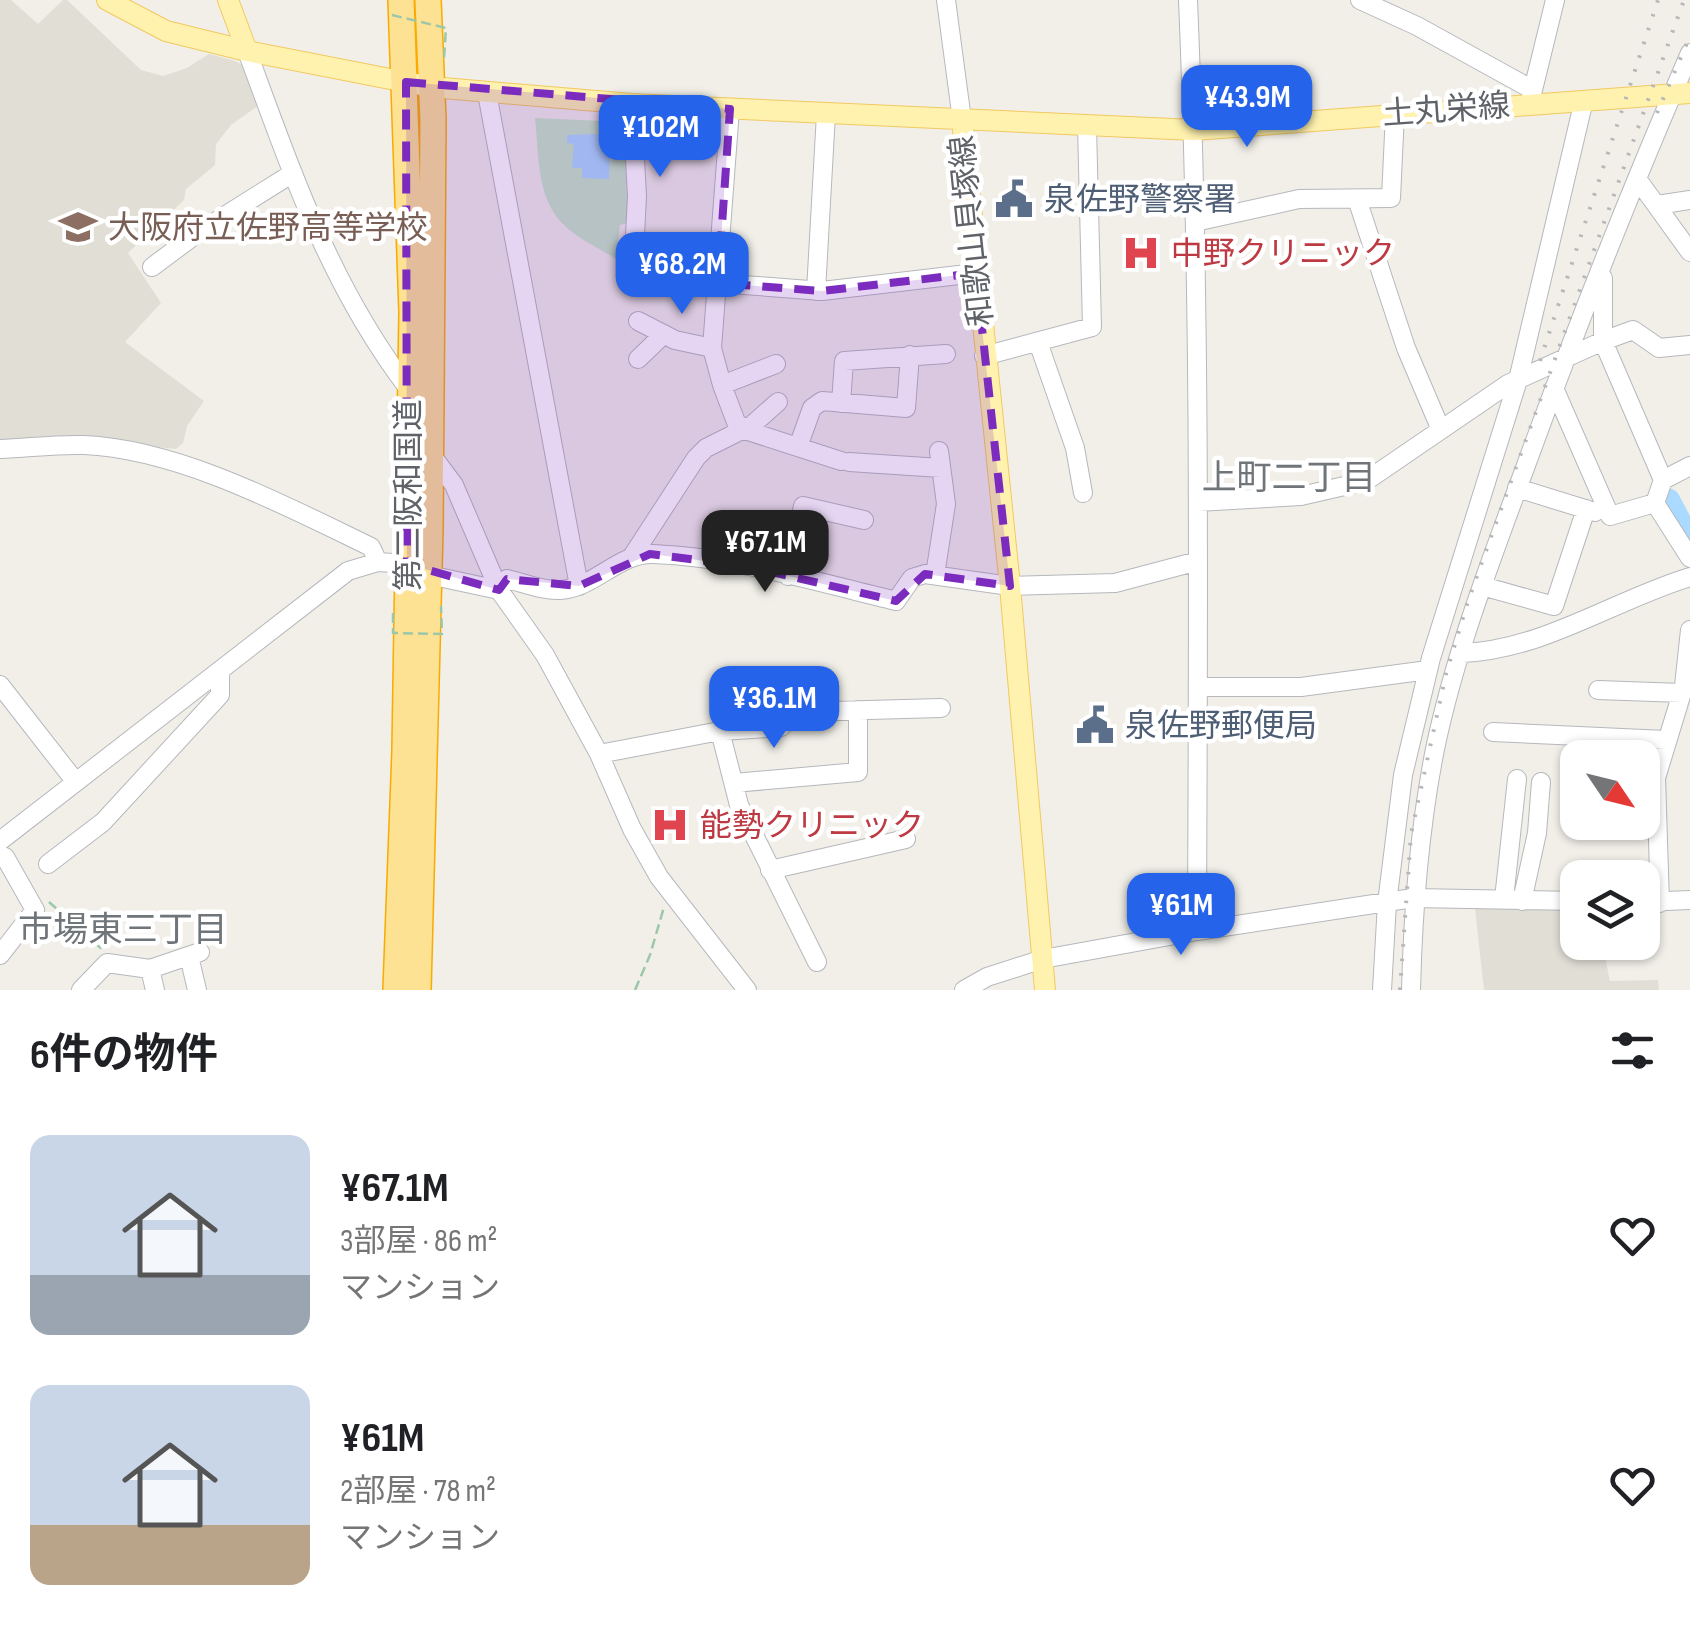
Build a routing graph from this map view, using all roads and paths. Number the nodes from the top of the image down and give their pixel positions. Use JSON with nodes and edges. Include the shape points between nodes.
{"nodes":[{"id":1,"x":107,"y":0,"type":"edge"},
{"id":2,"x":228,"y":0,"type":"edge"},
{"id":3,"x":428,"y":0,"type":"edge"},
{"id":4,"x":946,"y":0,"type":"edge"},
{"id":5,"x":1188,"y":0,"type":"edge"},
{"id":6,"x":1360,"y":0,"type":"edge"},
{"id":7,"x":1555,"y":0,"type":"edge"},
{"id":8,"x":397,"y":7,"type":"edge"},
{"id":9,"x":247,"y":51,"type":"junction"},
{"id":10,"x":1690,"y":52,"type":"edge"},
{"id":11,"x":444,"y":58,"type":"dead end"},
{"id":12,"x":418,"y":84,"type":"junction"},
{"id":13,"x":487,"y":92,"type":"junction"},
{"id":14,"x":1681,"y":94,"type":"edge"},
{"id":15,"x":1532,"y":97,"type":"junction"},
{"id":16,"x":1584,"y":100,"type":"junction"},
{"id":17,"x":632,"y":104,"type":"junction"},
{"id":18,"x":730,"y":108,"type":"junction"},
{"id":19,"x":1395,"y":113,"type":"junction"},
{"id":20,"x":826,"y":114,"type":"junction"},
{"id":21,"x":962,"y":120,"type":"junction"},
{"id":22,"x":1087,"y":126,"type":"junction"},
{"id":23,"x":1194,"y":130,"type":"junction"},
{"id":24,"x":293,"y":173,"type":"junction"},
{"id":25,"x":1638,"y":180,"type":"junction"},
{"id":26,"x":1357,"y":199,"type":"junction"},
{"id":27,"x":1690,"y":200,"type":"edge"},
{"id":28,"x":1657,"y":204,"type":"junction"},
{"id":29,"x":1194,"y":222,"type":"junction"},
{"id":30,"x":1690,"y":252,"type":"edge"},
{"id":31,"x":634,"y":255,"type":"dead end"},
{"id":32,"x":152,"y":267,"type":"dead end"},
{"id":33,"x":1602,"y":267,"type":"junction"},
{"id":34,"x":976,"y":273,"type":"junction"},
{"id":35,"x":718,"y":283,"type":"junction"},
{"id":36,"x":816,"y":291,"type":"junction"},
{"id":37,"x":638,"y":321,"type":"dead end"},
{"id":38,"x":664,"y":334,"type":"junction"},
{"id":39,"x":1603,"y":341,"type":"junction"},
{"id":40,"x":1038,"y":342,"type":"junction"},
{"id":41,"x":1690,"y":344,"type":"edge"},
{"id":42,"x":712,"y":348,"type":"junction"},
{"id":43,"x":946,"y":354,"type":"dead end"},
{"id":44,"x":910,"y":356,"type":"junction"},
{"id":45,"x":984,"y":356,"type":"junction"},
{"id":46,"x":638,"y":358,"type":"dead end"},
{"id":47,"x":1565,"y":358,"type":"junction"},
{"id":48,"x":776,"y":364,"type":"dead end"},
{"id":49,"x":1518,"y":380,"type":"junction"},
{"id":50,"x":722,"y":385,"type":"junction"},
{"id":51,"x":408,"y":388,"type":"junction"},
{"id":52,"x":1554,"y":388,"type":"junction"},
{"id":53,"x":778,"y":402,"type":"dead end"},
{"id":54,"x":841,"y":402,"type":"junction"},
{"id":55,"x":745,"y":430,"type":"junction"},
{"id":56,"x":1441,"y":430,"type":"junction"},
{"id":57,"x":798,"y":447,"type":"junction"},
{"id":58,"x":0,"y":449,"type":"edge"},
{"id":59,"x":430,"y":454,"type":"junction"},
{"id":60,"x":1690,"y":466,"type":"edge"},
{"id":61,"x":1662,"y":480,"type":"junction"},
{"id":62,"x":1517,"y":488,"type":"junction"},
{"id":63,"x":1083,"y":493,"type":"dead end"},
{"id":64,"x":1198,"y":502,"type":"junction"},
{"id":65,"x":1655,"y":503,"type":"junction"},
{"id":66,"x":1586,"y":509,"type":"junction"},
{"id":67,"x":1610,"y":516,"type":"junction"},
{"id":68,"x":864,"y":520,"type":"dead end"},
{"id":69,"x":631,"y":558,"type":"junction"},
{"id":70,"x":1690,"y":558,"type":"edge"},
{"id":71,"x":1198,"y":561,"type":"junction"},
{"id":72,"x":378,"y":562,"type":"junction"},
{"id":73,"x":418,"y":570,"type":"junction"},
{"id":74,"x":935,"y":575,"type":"junction"},
{"id":75,"x":788,"y":576,"type":"junction"},
{"id":76,"x":1690,"y":577,"type":"edge"},
{"id":77,"x":579,"y":586,"type":"junction"},
{"id":78,"x":1010,"y":586,"type":"junction"},
{"id":79,"x":1482,"y":586,"type":"junction"},
{"id":80,"x":500,"y":590,"type":"junction"},
{"id":81,"x":441,"y":606,"type":"dead end"},
{"id":82,"x":1554,"y":606,"type":"junction"},
{"id":83,"x":393,"y":613,"type":"dead end"},
{"id":84,"x":1563,"y":630,"type":"junction"},
{"id":85,"x":1690,"y":630,"type":"edge"},
{"id":86,"x":1462,"y":653,"type":"junction"},
{"id":87,"x":220,"y":670,"type":"junction"},
{"id":88,"x":1428,"y":670,"type":"junction"},
{"id":89,"x":0,"y":685,"type":"edge"},
{"id":90,"x":1610,"y":687,"type":"dead end"},
{"id":91,"x":1198,"y":688,"type":"junction"},
{"id":92,"x":1685,"y":689,"type":"edge"},
{"id":93,"x":941,"y":708,"type":"dead end"},
{"id":94,"x":858,"y":710,"type":"junction"},
{"id":95,"x":720,"y":731,"type":"junction"},
{"id":96,"x":1493,"y":732,"type":"dead end"},
{"id":97,"x":1666,"y":740,"type":"junction"},
{"id":98,"x":599,"y":754,"type":"junction"},
{"id":99,"x":1517,"y":780,"type":"dead end"},
{"id":100,"x":76,"y":781,"type":"junction"},
{"id":101,"x":734,"y":782,"type":"junction"},
{"id":102,"x":1544,"y":789,"type":"dead end"},
{"id":103,"x":906,"y":839,"type":"dead end"},
{"id":104,"x":0,"y":841,"type":"edge"},
{"id":105,"x":0,"y":855,"type":"edge"},
{"id":106,"x":1653,"y":860,"type":"edge"},
{"id":107,"x":48,"y":864,"type":"dead end"},
{"id":108,"x":770,"y":870,"type":"junction"},
{"id":109,"x":38,"y":892,"type":"dead end"},
{"id":110,"x":672,"y":893,"type":"junction"},
{"id":111,"x":1413,"y":898,"type":"junction"},
{"id":112,"x":1513,"y":900,"type":"junction"},
{"id":113,"x":1690,"y":900,"type":"edge"},
{"id":114,"x":1560,"y":901,"type":"edge"},
{"id":115,"x":1660,"y":902,"type":"edge"},
{"id":116,"x":1387,"y":903,"type":"junction"},
{"id":117,"x":1197,"y":931,"type":"junction"},
{"id":118,"x":0,"y":954,"type":"edge"},
{"id":119,"x":1043,"y":959,"type":"junction"},
{"id":120,"x":817,"y":962,"type":"dead end"},
{"id":121,"x":110,"y":964,"type":"junction"},
{"id":122,"x":150,"y":969,"type":"junction"},
{"id":123,"x":81,"y":990,"type":"edge"},
{"id":124,"x":155,"y":990,"type":"edge"},
{"id":125,"x":198,"y":990,"type":"edge"},
{"id":126,"x":396,"y":990,"type":"edge"},
{"id":127,"x":418,"y":990,"type":"edge"},
{"id":128,"x":634,"y":990,"type":"edge"},
{"id":129,"x":747,"y":990,"type":"edge"},
{"id":130,"x":964,"y":990,"type":"edge"},
{"id":131,"x":1045,"y":990,"type":"edge"},
{"id":132,"x":1382,"y":990,"type":"edge"},
{"id":133,"x":1411,"y":990,"type":"edge"}],
"edges":[{"from":1,"to":9,"type":"main road","via":[[166,30]]},
{"from":2,"to":9,"type":"main road"},
{"from":3,"to":12,"type":"highway","name":"第二阪和国道"},
{"from":4,"to":21,"type":"street"},
{"from":5,"to":23,"type":"street"},
{"from":6,"to":15,"type":"street","via":[[1417,26]]},
{"from":7,"to":15,"type":"street"},
{"from":8,"to":11,"type":"path","bridge":true,"via":[[446,28]]},
{"from":8,"to":12,"type":"highway","name":"第二阪和国道"},
{"from":9,"to":12,"type":"main road","name":"和歌山貝塚線"},
{"from":9,"to":24,"type":"street"},
{"from":10,"to":14,"type":"street"},
{"from":12,"to":13,"type":"main road","name":"和歌山貝塚線"},
{"from":12,"to":51,"type":"highway","name":"第二阪和国道"},
{"from":12,"to":59,"type":"highway","name":"第二阪和国道"},
{"from":13,"to":17,"type":"main road","name":"和歌山貝塚線"},
{"from":13,"to":77,"type":"street"},
{"from":14,"to":16,"type":"main road","name":"土丸栄線"},
{"from":14,"to":25,"type":"street"},
{"from":15,"to":16,"type":"main road","name":"土丸栄線"},
{"from":15,"to":19,"type":"main road","name":"土丸栄線"},
{"from":16,"to":49,"type":"street"},
{"from":17,"to":18,"type":"main road","name":"和歌山貝塚線"},
{"from":17,"to":31,"type":"street"},
{"from":18,"to":20,"type":"main road","name":"和歌山貝塚線"},
{"from":18,"to":35,"type":"street"},
{"from":19,"to":23,"type":"main road","name":"土丸栄線"},
{"from":19,"to":26,"type":"street","via":[[1391,198]]},
{"from":20,"to":21,"type":"main road","name":"和歌山貝塚線"},
{"from":20,"to":36,"type":"street"},
{"from":21,"to":22,"type":"main road","name":"土丸栄線"},
{"from":21,"to":34,"type":"main road","name":"和歌山貝塚線"},
{"from":22,"to":23,"type":"main road","name":"土丸栄線"},
{"from":22,"to":40,"type":"street","via":[[1092,327]]},
{"from":23,"to":29,"type":"street"},
{"from":24,"to":32,"type":"street"},
{"from":24,"to":51,"type":"street","via":[[349,297]]},
{"from":25,"to":28,"type":"street"},
{"from":25,"to":33,"type":"street"},
{"from":26,"to":29,"type":"street","via":[[1300,200]]},
{"from":26,"to":56,"type":"street"},
{"from":27,"to":28,"type":"street"},
{"from":28,"to":30,"type":"street"},
{"from":29,"to":64,"type":"street"},
{"from":33,"to":39,"type":"street"},
{"from":33,"to":47,"type":"street"},
{"from":34,"to":36,"type":"street"},
{"from":34,"to":45,"type":"main road","name":"和歌山貝塚線"},
{"from":35,"to":36,"type":"street"},
{"from":35,"to":42,"type":"street"},
{"from":37,"to":38,"type":"street"},
{"from":38,"to":42,"type":"street"},
{"from":38,"to":46,"type":"street"},
{"from":39,"to":41,"type":"street","via":[[1632,330],[1659,348]]},
{"from":39,"to":47,"type":"street"},
{"from":39,"to":61,"type":"street"},
{"from":40,"to":45,"type":"street"},
{"from":40,"to":63,"type":"street","via":[[1076,448]]},
{"from":42,"to":50,"type":"street"},
{"from":43,"to":44,"type":"street"},
{"from":44,"to":54,"type":"street","via":[[844,361]]},
{"from":44,"to":54,"type":"street","via":[[906,408]]},
{"from":45,"to":78,"type":"main road","name":"和歌山貝塚線"},
{"from":47,"to":49,"type":"street"},
{"from":47,"to":52,"type":"street"},
{"from":48,"to":50,"type":"street"},
{"from":49,"to":56,"type":"street"},
{"from":49,"to":88,"type":"street"},
{"from":50,"to":55,"type":"street"},
{"from":51,"to":73,"type":"highway","name":"第二阪和国道"},
{"from":52,"to":62,"type":"street"},
{"from":52,"to":67,"type":"street"},
{"from":53,"to":55,"type":"street"},
{"from":54,"to":57,"type":"street","via":[[812,408]]},
{"from":55,"to":57,"type":"street"},
{"from":55,"to":69,"type":"street","via":[[696,458]]},
{"from":56,"to":64,"type":"street","via":[[1366,481],[1301,496]]},
{"from":57,"to":74,"type":"street","via":[[845,462],[940,460],[946,504]]},
{"from":58,"to":72,"type":"street","via":[[129,450],[244,486],[371,547]]},
{"from":59,"to":73,"type":"highway","name":"第二阪和国道"},
{"from":59,"to":80,"type":"street","via":[[454,485]]},
{"from":60,"to":61,"type":"street"},
{"from":61,"to":65,"type":"street"},
{"from":62,"to":66,"type":"street"},
{"from":62,"to":79,"type":"street"},
{"from":64,"to":71,"type":"street"},
{"from":65,"to":67,"type":"street"},
{"from":65,"to":70,"type":"street"},
{"from":66,"to":67,"type":"street"},
{"from":66,"to":82,"type":"street"},
{"from":68,"to":75,"type":"street","via":[[804,506]]},
{"from":69,"to":75,"type":"street","via":[[650,554]]},
{"from":69,"to":77,"type":"street"},
{"from":71,"to":78,"type":"street","via":[[1115,583]]},
{"from":71,"to":91,"type":"street"},
{"from":72,"to":73,"type":"street"},
{"from":72,"to":87,"type":"street","via":[[348,572]]},
{"from":73,"to":80,"type":"street"},
{"from":73,"to":126,"type":"highway","name":"第二阪和国道"},
{"from":73,"to":127,"type":"highway","name":"第二阪和国道"},
{"from":74,"to":75,"type":"street","via":[[912,578],[896,601]]},
{"from":74,"to":78,"type":"street"},
{"from":76,"to":84,"type":"street"},
{"from":77,"to":80,"type":"street","via":[[559,590],[508,580]]},
{"from":78,"to":119,"type":"main road","name":"和歌山貝塚線"},
{"from":79,"to":82,"type":"street"},
{"from":79,"to":86,"type":"street"},
{"from":80,"to":98,"type":"street"},
{"from":81,"to":83,"type":"path","bridge":true,"via":[[442,634],[393,634]]},
{"from":82,"to":84,"type":"street"},
{"from":84,"to":86,"type":"street","via":[[1492,652]]},
{"from":85,"to":92,"type":"street"},
{"from":86,"to":111,"type":"street","via":[[1436,745]]},
{"from":87,"to":100,"type":"street"},
{"from":87,"to":107,"type":"street","via":[[220,695],[103,822]]},
{"from":88,"to":91,"type":"street","via":[[1301,687]]},
{"from":88,"to":116,"type":"street","via":[[1403,776]]},
{"from":89,"to":100,"type":"street"},
{"from":90,"to":92,"type":"street"},
{"from":91,"to":117,"type":"street"},
{"from":92,"to":97,"type":"street"},
{"from":93,"to":94,"type":"street"},
{"from":94,"to":95,"type":"street","via":[[795,712],[781,727]]},
{"from":94,"to":101,"type":"street","via":[[858,772]]},
{"from":95,"to":98,"type":"street"},
{"from":95,"to":101,"type":"street"},
{"from":96,"to":97,"type":"street"},
{"from":97,"to":106,"type":"street","via":[[1656,778]]},
{"from":98,"to":110,"type":"street","via":[[632,829]]},
{"from":99,"to":112,"type":"street"},
{"from":100,"to":104,"type":"street"},
{"from":101,"to":108,"type":"street"},
{"from":102,"to":112,"type":"street","via":[[1542,833]]},
{"from":103,"to":108,"type":"street"},
{"from":105,"to":118,"type":"street","via":[[35,910]]},
{"from":108,"to":120,"type":"street"},
{"from":109,"to":121,"type":"path"},
{"from":110,"to":128,"type":"path"},
{"from":110,"to":129,"type":"street"},
{"from":111,"to":112,"type":"street"},
{"from":111,"to":116,"type":"street"},
{"from":111,"to":133,"type":"street"},
{"from":112,"to":114,"type":"street"},
{"from":113,"to":115,"type":"street"},
{"from":116,"to":117,"type":"street"},
{"from":116,"to":132,"type":"street"},
{"from":117,"to":119,"type":"street"},
{"from":119,"to":130,"type":"street"},
{"from":119,"to":131,"type":"main road","name":"和歌山貝塚線"},
{"from":121,"to":122,"type":"street"},
{"from":121,"to":123,"type":"street"},
{"from":122,"to":124,"type":"street"},
{"from":122,"to":125,"type":"street","via":[[195,954]]}]}
